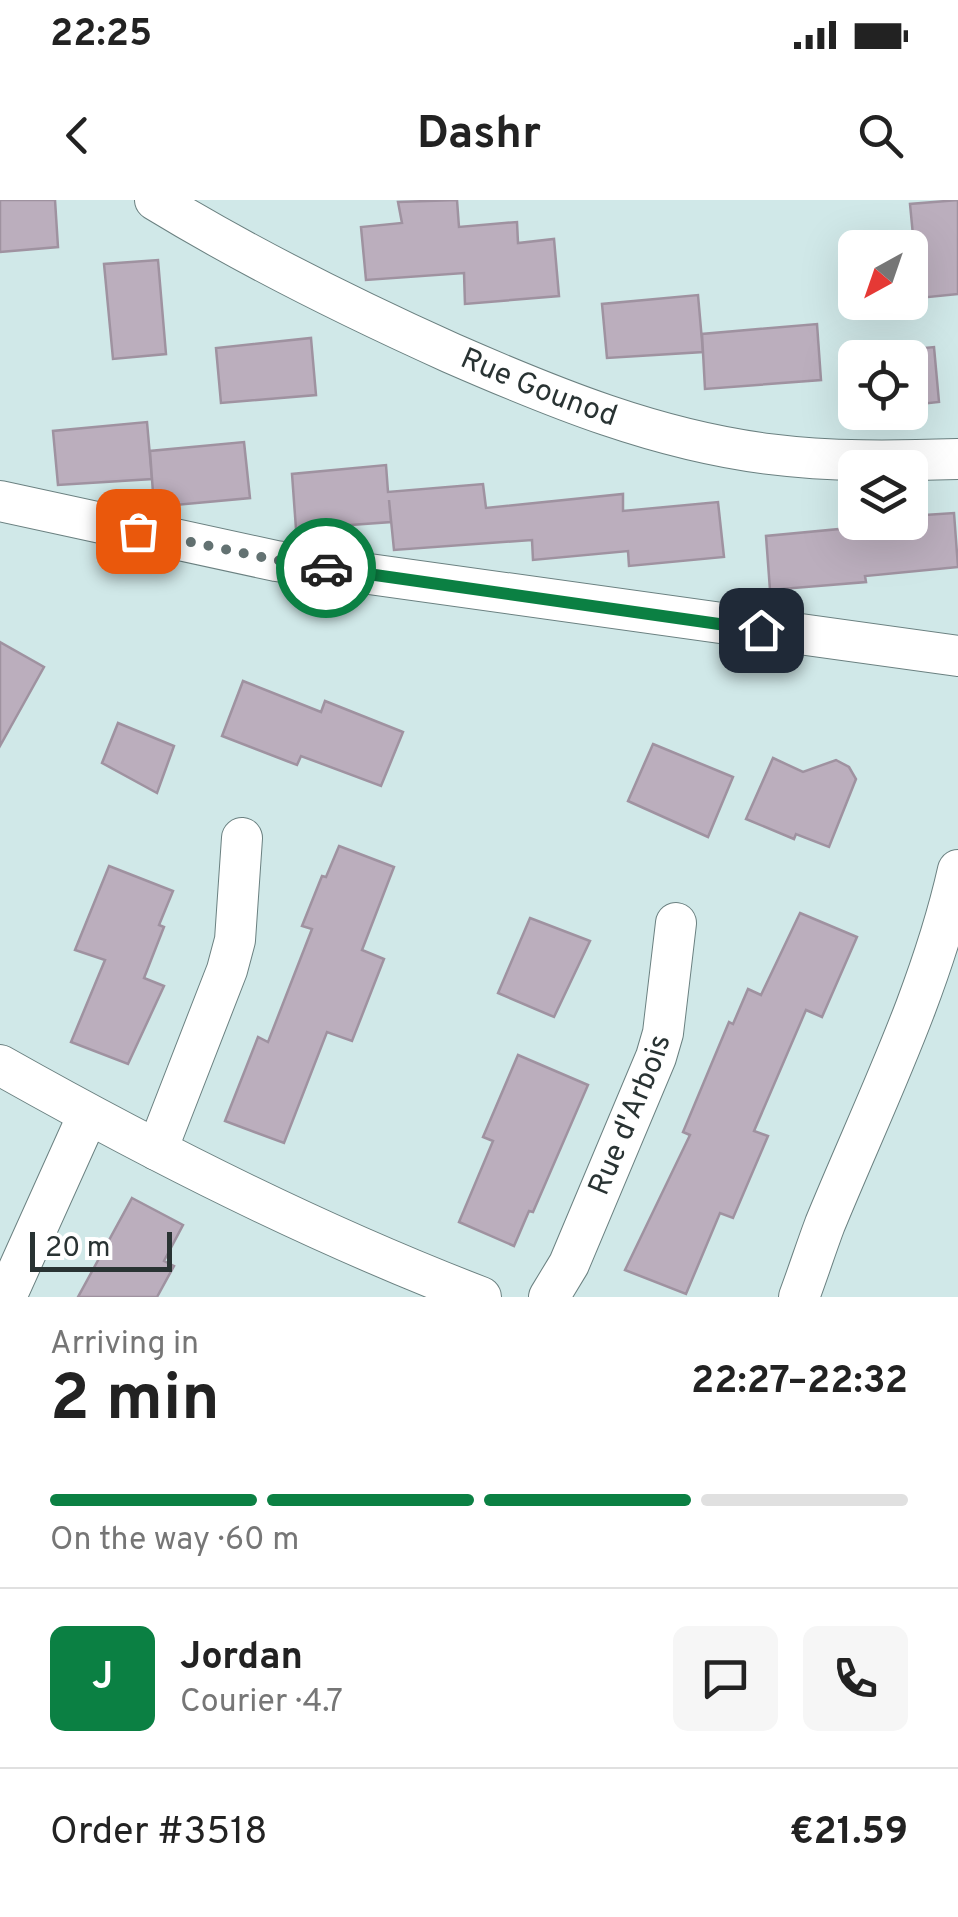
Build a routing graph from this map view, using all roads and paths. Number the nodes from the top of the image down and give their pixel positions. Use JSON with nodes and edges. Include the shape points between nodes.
{"nodes":[{"id":1,"x":154,"y":200,"type":"edge"},
{"id":2,"x":958,"y":459,"type":"edge"},
{"id":3,"x":0,"y":501,"type":"edge"},
{"id":4,"x":958,"y":656,"type":"edge"},
{"id":5,"x":242,"y":838,"type":"dead end"},
{"id":6,"x":955,"y":893,"type":"edge"},
{"id":7,"x":676,"y":923,"type":"dead end"},
{"id":8,"x":0,"y":1066,"type":"edge"},
{"id":9,"x":88,"y":1115,"type":"junction"},
{"id":10,"x":157,"y":1150,"type":"junction"},
{"id":11,"x":807,"y":1289,"type":"edge"},
{"id":12,"x":6,"y":1297,"type":"edge"},
{"id":13,"x":480,"y":1297,"type":"edge"},
{"id":14,"x":549,"y":1297,"type":"edge"}],
"edges":[{"from":1,"to":2,"type":"street","name":"Rue Gounod","via":[[319,292],[621,422],[765,454],[861,462]]},
{"from":3,"to":4,"type":"street","via":[[276,560]]},
{"from":5,"to":10,"type":"street","via":[[228,970]]},
{"from":6,"to":11,"type":"street","via":[[904,1041],[824,1228]]},
{"from":7,"to":14,"type":"street","name":"Rue d'Arbois","via":[[656,1058]]},
{"from":8,"to":9,"type":"street"},
{"from":9,"to":10,"type":"street"},
{"from":9,"to":12,"type":"street"},
{"from":10,"to":13,"type":"street","via":[[291,1218]]}]}
